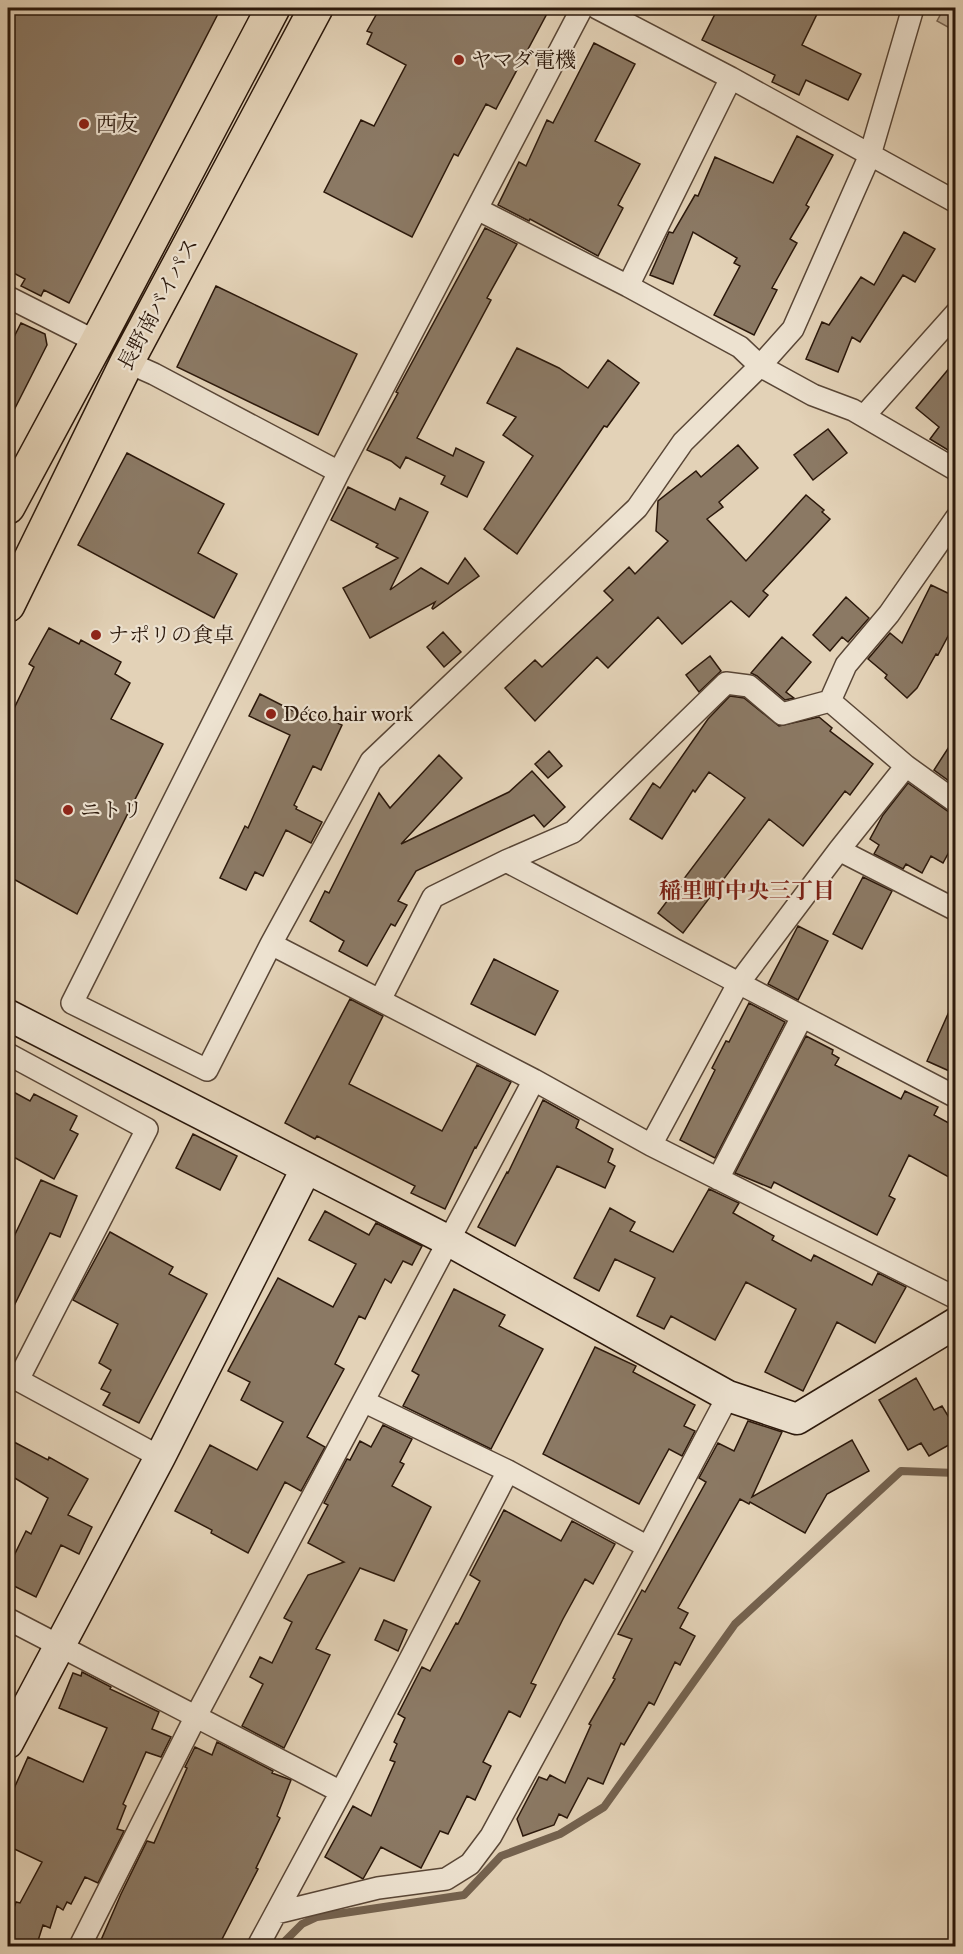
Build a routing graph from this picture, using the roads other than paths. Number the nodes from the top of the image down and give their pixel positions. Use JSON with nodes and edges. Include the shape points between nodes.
{"nodes":[{"id":1,"x":273,"y":8,"type":"edge"},
{"id":2,"x":316,"y":8,"type":"edge"},
{"id":3,"x":582,"y":8,"type":"edge"},
{"id":4,"x":597,"y":8,"type":"edge"},
{"id":5,"x":913,"y":8,"type":"edge"},
{"id":6,"x":731,"y":78,"type":"junction"},
{"id":7,"x":870,"y":155,"type":"junction"},
{"id":8,"x":956,"y":202,"type":"edge"},
{"id":9,"x":477,"y":209,"type":"junction"},
{"id":10,"x":628,"y":286,"type":"junction"},
{"id":11,"x":8,"y":297,"type":"edge"},
{"id":12,"x":956,"y":314,"type":"edge"},
{"id":13,"x":97,"y":342,"type":"junction"},
{"id":14,"x":127,"y":362,"type":"junction"},
{"id":15,"x":759,"y":366,"type":"junction"},
{"id":16,"x":864,"y":416,"type":"junction"},
{"id":17,"x":956,"y":470,"type":"edge"},
{"id":18,"x":339,"y":472,"type":"junction"},
{"id":19,"x":8,"y":507,"type":"edge"},
{"id":20,"x":956,"y":518,"type":"edge"},
{"id":21,"x":8,"y":604,"type":"edge"},
{"id":22,"x":830,"y":701,"type":"junction"},
{"id":23,"x":906,"y":766,"type":"junction"},
{"id":24,"x":956,"y":802,"type":"edge"},
{"id":25,"x":839,"y":850,"type":"junction"},
{"id":26,"x":506,"y":861,"type":"junction"},
{"id":27,"x":956,"y":910,"type":"edge"},
{"id":28,"x":271,"y":944,"type":"junction"},
{"id":29,"x":738,"y":984,"type":"junction"},
{"id":30,"x":380,"y":1000,"type":"junction"},
{"id":31,"x":8,"y":1015,"type":"edge"},
{"id":32,"x":802,"y":1017,"type":"junction"},
{"id":33,"x":8,"y":1060,"type":"edge"},
{"id":34,"x":534,"y":1080,"type":"junction"},
{"id":35,"x":956,"y":1097,"type":"edge"},
{"id":36,"x":651,"y":1145,"type":"junction"},
{"id":37,"x":306,"y":1169,"type":"junction"},
{"id":38,"x":718,"y":1179,"type":"junction"},
{"id":39,"x":449,"y":1241,"type":"junction"},
{"id":40,"x":956,"y":1298,"type":"edge"},
{"id":41,"x":956,"y":1323,"type":"edge"},
{"id":42,"x":728,"y":1396,"type":"junction"},
{"id":43,"x":365,"y":1402,"type":"junction"},
{"id":44,"x":160,"y":1456,"type":"junction"},
{"id":45,"x":508,"y":1471,"type":"junction"},
{"id":46,"x":648,"y":1547,"type":"junction"},
{"id":47,"x":8,"y":1619,"type":"edge"},
{"id":48,"x":60,"y":1645,"type":"junction"},
{"id":49,"x":196,"y":1716,"type":"junction"},
{"id":50,"x":8,"y":1743,"type":"edge"},
{"id":51,"x":341,"y":1792,"type":"junction"},
{"id":52,"x":276,"y":1913,"type":"junction"},
{"id":53,"x":80,"y":1947,"type":"edge"},
{"id":54,"x":258,"y":1947,"type":"edge"}],
"edges":[{"from":1,"to":13,"type":"highway","name":"長野南バイパス"},
{"from":2,"to":14,"type":"highway","name":"長野南バイパス"},
{"from":3,"to":9,"type":"street"},
{"from":4,"to":6,"type":"street"},
{"from":5,"to":7,"type":"street"},
{"from":6,"to":7,"type":"street"},
{"from":6,"to":10,"type":"street"},
{"from":7,"to":8,"type":"street"},
{"from":7,"to":15,"type":"street","via":[[793,329]]},
{"from":9,"to":10,"type":"street"},
{"from":9,"to":18,"type":"street"},
{"from":10,"to":15,"type":"street","via":[[740,347]]},
{"from":11,"to":13,"type":"street"},
{"from":12,"to":16,"type":"street"},
{"from":13,"to":19,"type":"highway","name":"長野南バイパス"},
{"from":14,"to":18,"type":"street"},
{"from":14,"to":21,"type":"highway","name":"長野南バイパス"},
{"from":15,"to":16,"type":"street"},
{"from":15,"to":28,"type":"street","via":[[683,442],[637,508],[371,760]]},
{"from":16,"to":17,"type":"street"},
{"from":18,"to":28,"type":"street","via":[[72,1003],[207,1070]]},
{"from":20,"to":22,"type":"street","via":[[889,614],[846,665]]},
{"from":22,"to":23,"type":"street"},
{"from":22,"to":26,"type":"street","via":[[782,714],[749,686],[726,683],[573,832]]},
{"from":23,"to":24,"type":"street"},
{"from":23,"to":25,"type":"street"},
{"from":25,"to":27,"type":"street"},
{"from":25,"to":29,"type":"street"},
{"from":26,"to":29,"type":"street"},
{"from":26,"to":30,"type":"street","via":[[433,897]]},
{"from":28,"to":30,"type":"street"},
{"from":29,"to":32,"type":"street"},
{"from":29,"to":36,"type":"street"},
{"from":30,"to":34,"type":"street"},
{"from":31,"to":37,"type":"street"},
{"from":32,"to":35,"type":"street"},
{"from":32,"to":38,"type":"street"},
{"from":33,"to":44,"type":"street","via":[[10,1055],[147,1129],[18,1380]]},
{"from":34,"to":36,"type":"street"},
{"from":34,"to":39,"type":"street"},
{"from":36,"to":38,"type":"street"},
{"from":37,"to":39,"type":"street"},
{"from":37,"to":44,"type":"street"},
{"from":38,"to":40,"type":"street"},
{"from":39,"to":42,"type":"street"},
{"from":39,"to":43,"type":"street"},
{"from":41,"to":42,"type":"street","via":[[797,1419]]},
{"from":42,"to":46,"type":"street"},
{"from":43,"to":45,"type":"street"},
{"from":43,"to":49,"type":"street"},
{"from":44,"to":48,"type":"street"},
{"from":45,"to":46,"type":"street"},
{"from":45,"to":51,"type":"street"},
{"from":46,"to":52,"type":"street","via":[[491,1836],[470,1864],[446,1880],[378,1888]]},
{"from":47,"to":48,"type":"street"},
{"from":48,"to":49,"type":"street"},
{"from":48,"to":50,"type":"street"},
{"from":49,"to":51,"type":"street"},
{"from":49,"to":53,"type":"street"},
{"from":51,"to":52,"type":"street"},
{"from":52,"to":54,"type":"street"}]}
